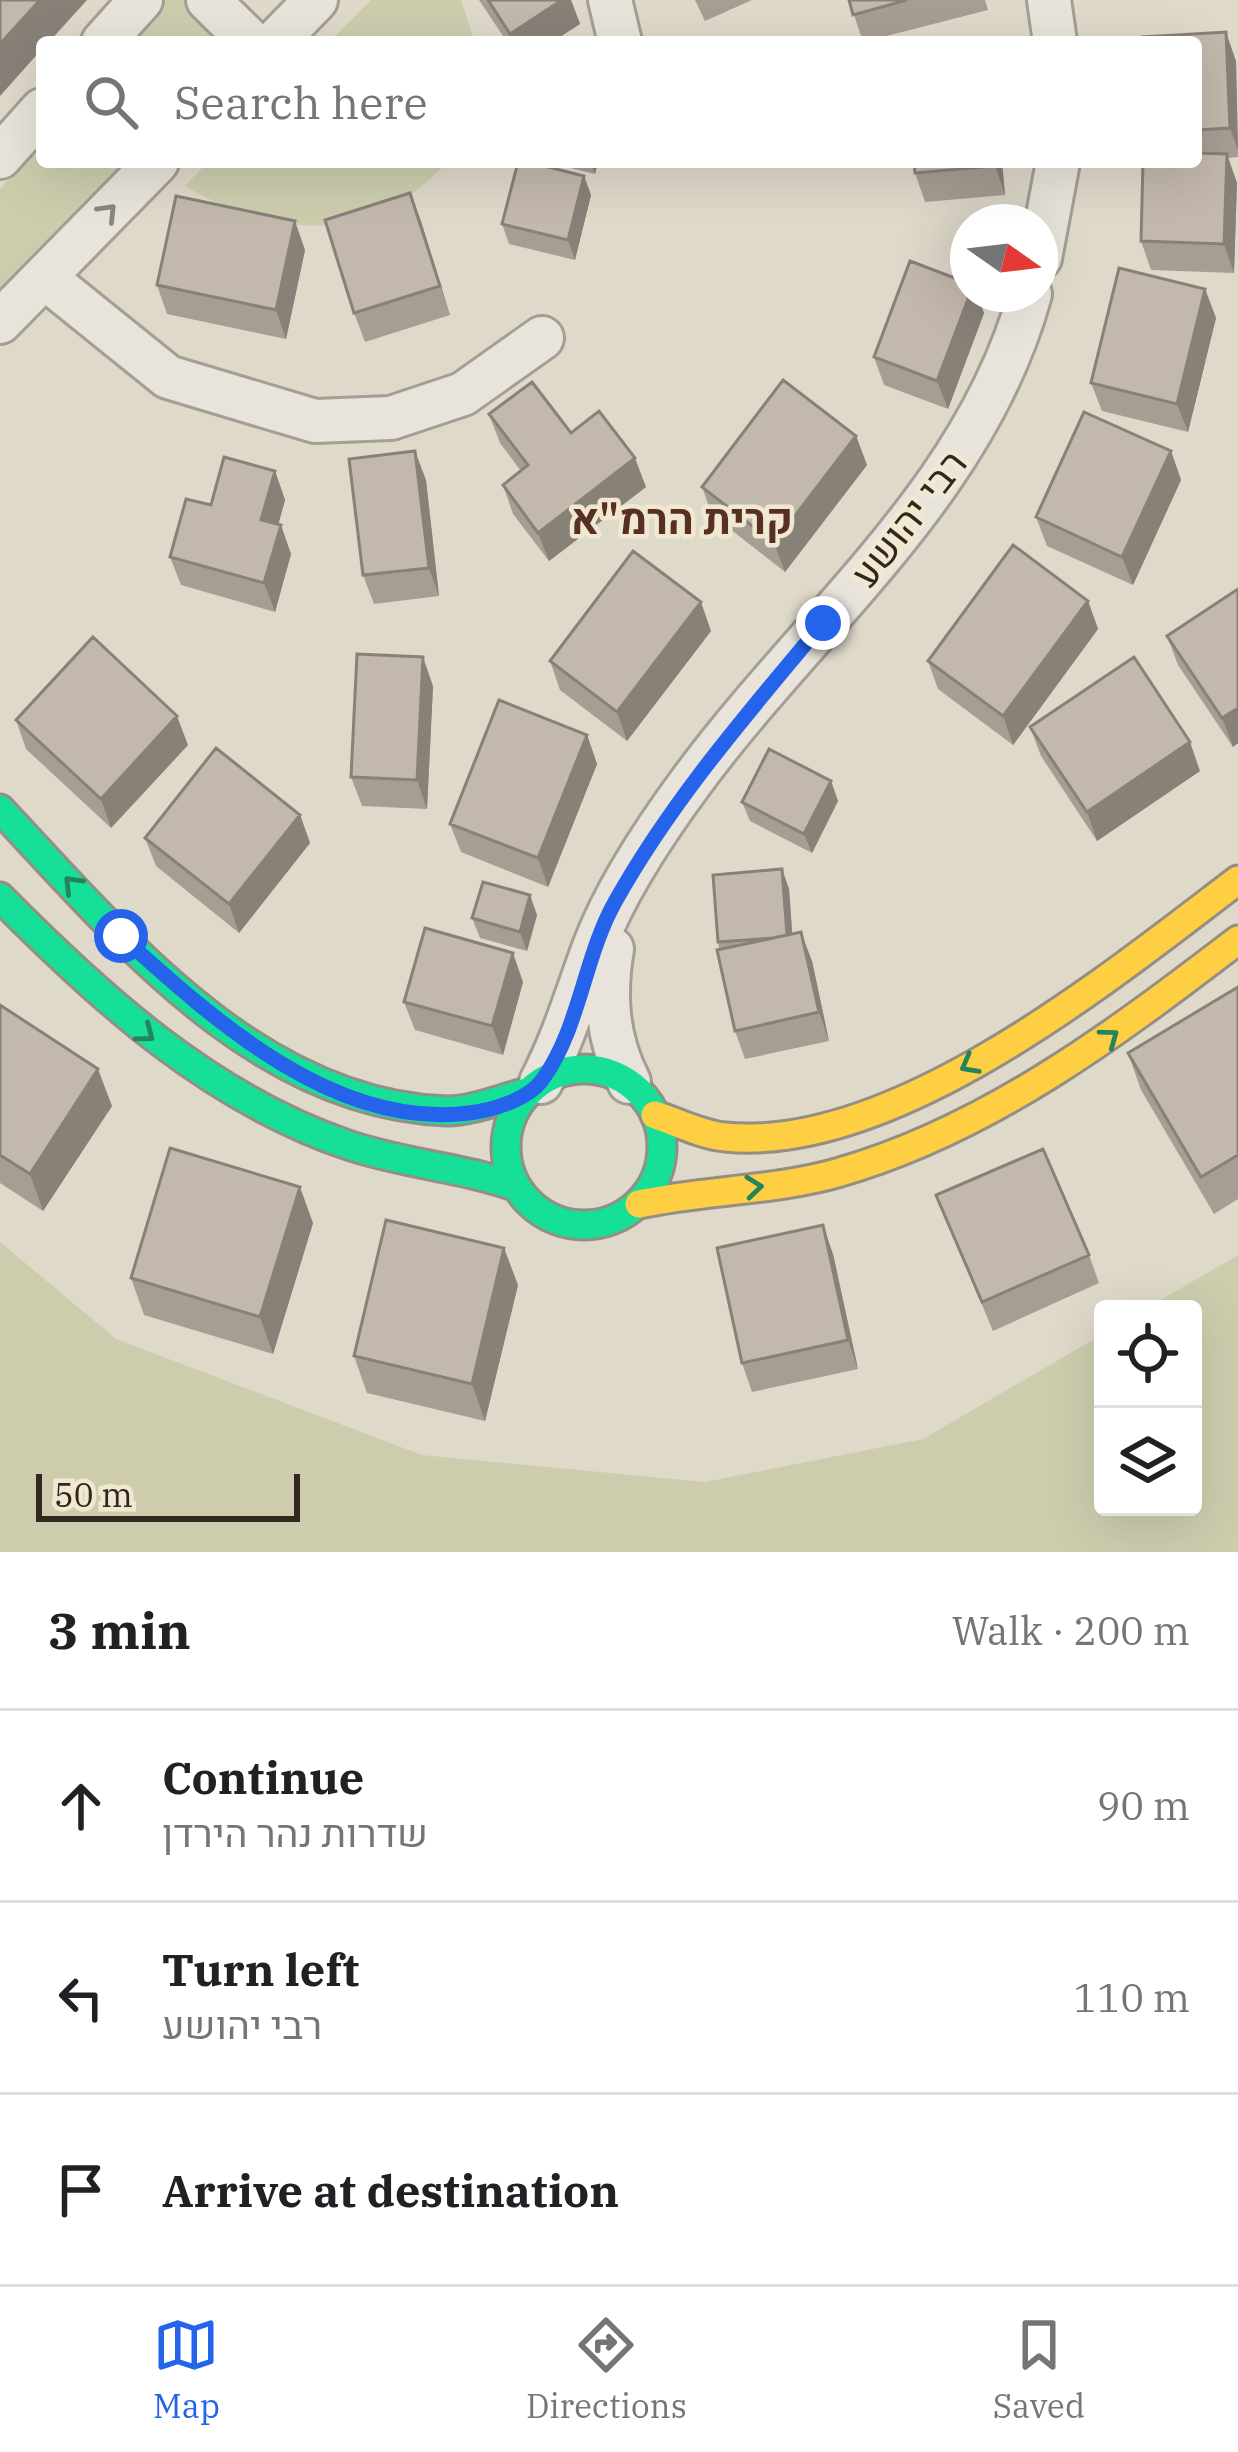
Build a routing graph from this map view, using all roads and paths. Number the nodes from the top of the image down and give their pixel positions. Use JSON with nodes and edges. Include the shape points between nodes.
{"nodes":[{"id":1,"x":141,"y":0,"type":"edge"},
{"id":2,"x":208,"y":0,"type":"edge"},
{"id":3,"x":316,"y":0,"type":"edge"},
{"id":4,"x":610,"y":0,"type":"edge"},
{"id":5,"x":1049,"y":0,"type":"edge"},
{"id":6,"x":109,"y":36,"type":"edge"},
{"id":7,"x":245,"y":36,"type":"edge"},
{"id":8,"x":281,"y":36,"type":"edge"},
{"id":9,"x":619,"y":36,"type":"edge"},
{"id":10,"x":1054,"y":36,"type":"edge"},
{"id":11,"x":36,"y":117,"type":"edge"},
{"id":12,"x":0,"y":157,"type":"edge"},
{"id":13,"x":151,"y":168,"type":"edge"},
{"id":14,"x":1057,"y":168,"type":"edge"},
{"id":15,"x":1050,"y":204,"type":"edge"},
{"id":16,"x":44,"y":278,"type":"junction"},
{"id":17,"x":1025,"y":312,"type":"edge"},
{"id":18,"x":0,"y":322,"type":"edge"},
{"id":19,"x":542,"y":338,"type":"dead end"},
{"id":20,"x":0,"y":809,"type":"edge"},
{"id":21,"x":658,"y":831,"type":"junction"},
{"id":22,"x":1238,"y":880,"type":"edge"},
{"id":23,"x":0,"y":897,"type":"edge"},
{"id":24,"x":1238,"y":940,"type":"edge"},
{"id":25,"x":628,"y":1082,"type":"junction"},
{"id":26,"x":535,"y":1087,"type":"junction"},
{"id":27,"x":656,"y":1115,"type":"junction"},
{"id":28,"x":517,"y":1187,"type":"junction"},
{"id":29,"x":639,"y":1204,"type":"junction"}],
"edges":[{"from":1,"to":6,"type":"street"},
{"from":2,"to":7,"type":"street"},
{"from":3,"to":8,"type":"street"},
{"from":4,"to":9,"type":"street"},
{"from":5,"to":10,"type":"street"},
{"from":11,"to":12,"type":"street"},
{"from":16,"to":13,"type":"street","one_way":true},
{"from":14,"to":15,"type":"street"},
{"from":16,"to":18,"type":"street"},
{"from":16,"to":19,"type":"street","via":[[168,377],[315,421],[391,418],[463,394]]},
{"from":17,"to":21,"type":"street","name":"רבי יהושע","via":[[966,446]]},
{"from":26,"to":20,"type":"main road","one_way":true,"via":[[490,1110],[451,1115],[407,1111],[322,1084],[174,984]]},
{"from":21,"to":25,"type":"street","name":"רבי יהושע","via":[[632,884],[608,976],[614,1054]]},
{"from":21,"to":26,"type":"street","name":"רבי יהושע","via":[[613,905],[562,1042]]},
{"from":22,"to":27,"type":"main road","one_way":true,"via":[[1067,1009],[938,1082],[872,1109],[749,1140],[701,1135]]},
{"from":23,"to":28,"type":"main road","one_way":true,"via":[[115,1011],[255,1102],[352,1146]]},
{"from":29,"to":24,"type":"main road","one_way":true,"via":[[839,1172],[959,1125],[1093,1049]]},
{"from":25,"to":26,"type":"main road","via":[[585,1069]]},
{"from":25,"to":27,"type":"main road"},
{"from":26,"to":28,"type":"main road","via":[[507,1137]]},
{"from":27,"to":29,"type":"main road","via":[[661,1162]]},
{"from":28,"to":29,"type":"main road","via":[[532,1205],[574,1225],[597,1225]]}]}
